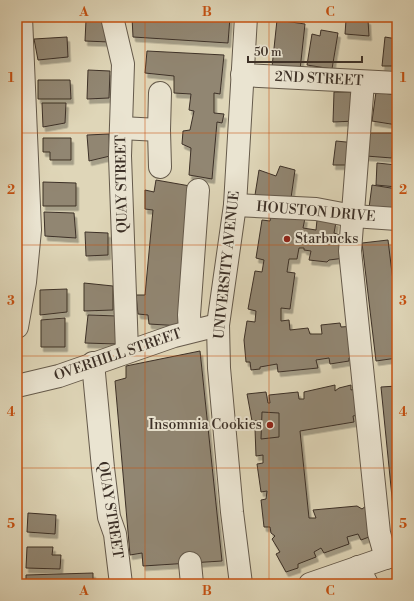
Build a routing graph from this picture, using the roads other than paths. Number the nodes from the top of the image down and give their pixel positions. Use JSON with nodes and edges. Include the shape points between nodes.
{"nodes":[{"id":1,"x":20,"y":17,"type":"edge"},
{"id":2,"x":112,"y":17,"type":"edge"},
{"id":3,"x":246,"y":17,"type":"edge"},
{"id":4,"x":242,"y":75,"type":"junction"},
{"id":5,"x":364,"y":82,"type":"junction"},
{"id":6,"x":397,"y":83,"type":"edge"},
{"id":7,"x":20,"y":87,"type":"edge"},
{"id":8,"x":160,"y":93,"type":"dead end"},
{"id":9,"x":121,"y":128,"type":"junction"},
{"id":10,"x":159,"y":130,"type":"junction"},
{"id":11,"x":160,"y":167,"type":"dead end"},
{"id":12,"x":198,"y":190,"type":"dead end"},
{"id":13,"x":235,"y":205,"type":"junction"},
{"id":14,"x":353,"y":216,"type":"junction"},
{"id":15,"x":397,"y":219,"type":"edge"},
{"id":16,"x":218,"y":324,"type":"junction"},
{"id":17,"x":17,"y":327,"type":"edge"},
{"id":18,"x":190,"y":331,"type":"junction"},
{"id":19,"x":127,"y":352,"type":"junction"},
{"id":20,"x":93,"y":363,"type":"junction"},
{"id":21,"x":17,"y":386,"type":"edge"},
{"id":22,"x":391,"y":556,"type":"edge"},
{"id":23,"x":362,"y":576,"type":"edge"},
{"id":24,"x":121,"y":584,"type":"edge"},
{"id":25,"x":241,"y":584,"type":"edge"},
{"id":26,"x":310,"y":584,"type":"edge"}],
"edges":[{"from":1,"to":7,"type":"street"},
{"from":2,"to":9,"type":"street","name":"QUAY STREET","via":[[123,64]]},
{"from":3,"to":4,"type":"street","name":"UNIVERSITY AVENUE"},
{"from":4,"to":5,"type":"street","name":"2ND STREET"},
{"from":4,"to":13,"type":"street","name":"UNIVERSITY AVENUE"},
{"from":5,"to":6,"type":"street","name":"2ND STREET"},
{"from":5,"to":14,"type":"street"},
{"from":7,"to":17,"type":"street","via":[[30,230],[26,282]]},
{"from":8,"to":10,"type":"street"},
{"from":9,"to":10,"type":"street"},
{"from":9,"to":19,"type":"street","name":"QUAY STREET"},
{"from":10,"to":11,"type":"street"},
{"from":12,"to":18,"type":"street"},
{"from":13,"to":14,"type":"street","name":"HOUSTON DRIVE","via":[[316,209]]},
{"from":13,"to":16,"type":"street","name":"UNIVERSITY AVENUE"},
{"from":14,"to":15,"type":"street","name":"HOUSTON DRIVE"},
{"from":14,"to":22,"type":"street","via":[[350,252],[379,532]]},
{"from":16,"to":18,"type":"street","name":"OVERHILL STREET"},
{"from":16,"to":25,"type":"street","name":"UNIVERSITY AVENUE","via":[[219,368],[231,504]]},
{"from":18,"to":19,"type":"street","name":"OVERHILL STREET"},
{"from":19,"to":20,"type":"street","name":"OVERHILL STREET"},
{"from":20,"to":21,"type":"street","name":"OVERHILL STREET","via":[[59,376]]},
{"from":20,"to":24,"type":"street","name":"QUAY STREET","via":[[103,468]]},
{"from":22,"to":23,"type":"street"},
{"from":23,"to":26,"type":"street"}]}
